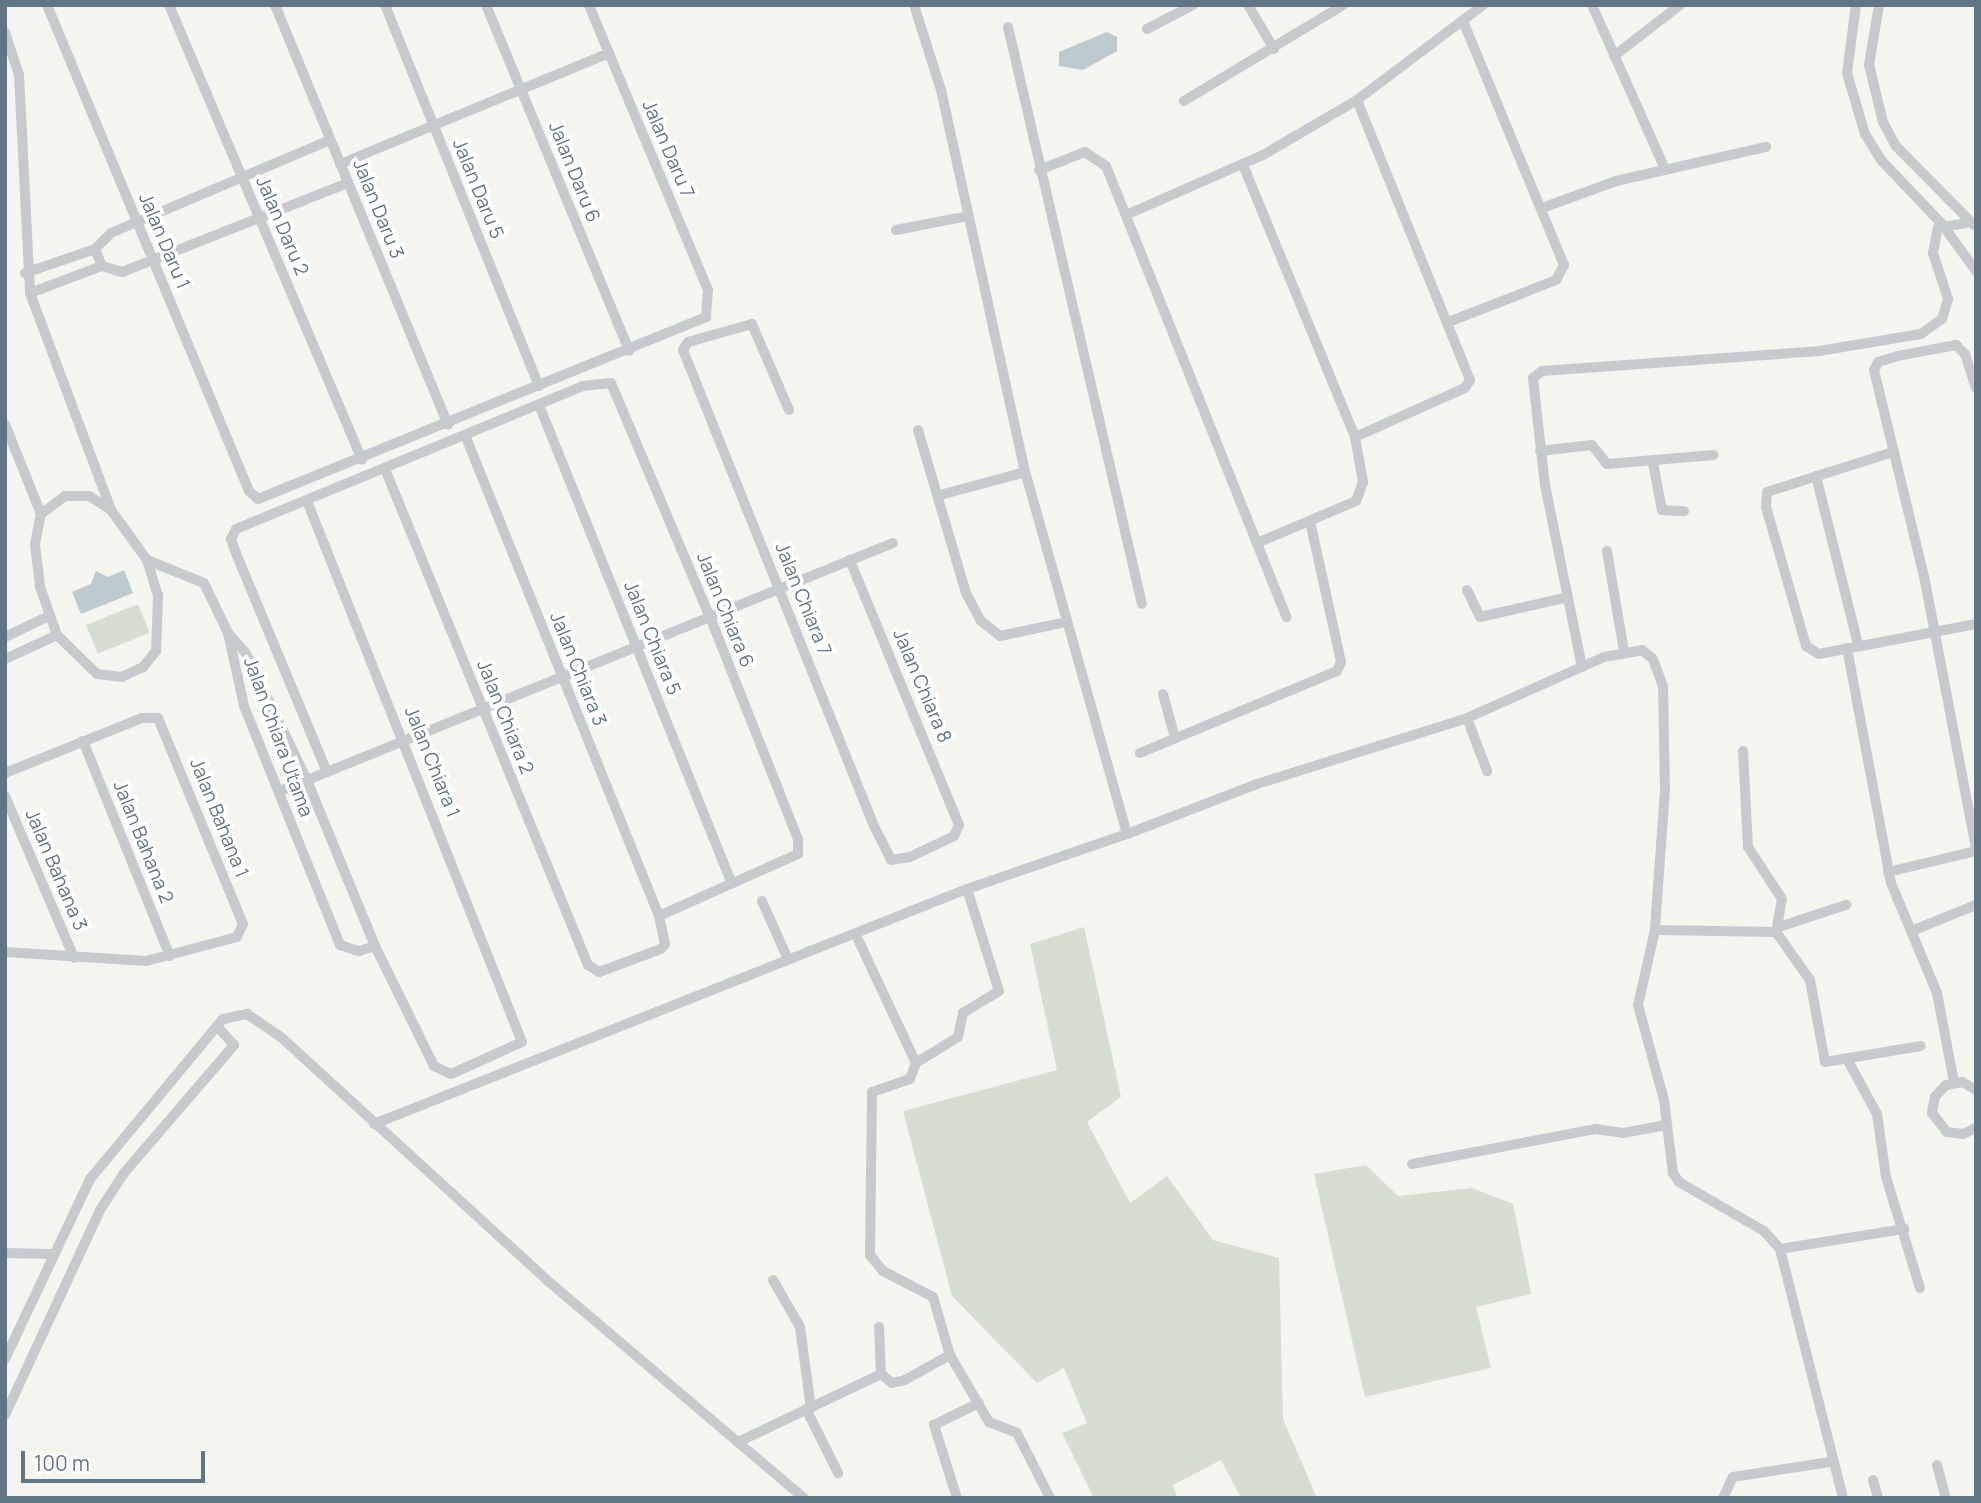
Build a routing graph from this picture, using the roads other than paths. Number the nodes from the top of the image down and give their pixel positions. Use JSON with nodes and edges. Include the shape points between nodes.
{"nodes":[{"id":1,"x":47,"y":5,"type":"edge"},
{"id":2,"x":169,"y":5,"type":"edge"},
{"id":3,"x":275,"y":5,"type":"edge"},
{"id":4,"x":385,"y":5,"type":"edge"},
{"id":5,"x":486,"y":5,"type":"edge"},
{"id":6,"x":589,"y":5,"type":"edge"},
{"id":7,"x":914,"y":5,"type":"edge"},
{"id":8,"x":1193,"y":5,"type":"edge"},
{"id":9,"x":1248,"y":5,"type":"edge"},
{"id":10,"x":1343,"y":5,"type":"edge"},
{"id":11,"x":1483,"y":5,"type":"edge"},
{"id":12,"x":1592,"y":5,"type":"edge"},
{"id":13,"x":1680,"y":5,"type":"edge"},
{"id":14,"x":1856,"y":5,"type":"edge"},
{"id":15,"x":1879,"y":5,"type":"edge"},
{"id":16,"x":1175,"y":9,"type":"edge"},
{"id":17,"x":1464,"y":23,"type":"junction"},
{"id":18,"x":1008,"y":27,"type":"dead end"},
{"id":19,"x":1147,"y":30,"type":"dead end"},
{"id":20,"x":5,"y":32,"type":"edge"},
{"id":21,"x":1274,"y":49,"type":"junction"},
{"id":22,"x":609,"y":53,"type":"junction"},
{"id":23,"x":1614,"y":56,"type":"junction"},
{"id":24,"x":521,"y":89,"type":"junction"},
{"id":25,"x":1357,"y":100,"type":"junction"},
{"id":26,"x":1184,"y":101,"type":"dead end"},
{"id":27,"x":433,"y":125,"type":"junction"},
{"id":28,"x":330,"y":140,"type":"junction"},
{"id":29,"x":1766,"y":147,"type":"dead end"},
{"id":30,"x":340,"y":164,"type":"junction"},
{"id":31,"x":1243,"y":165,"type":"junction"},
{"id":32,"x":1665,"y":169,"type":"junction"},
{"id":33,"x":1040,"y":170,"type":"junction"},
{"id":34,"x":242,"y":177,"type":"junction"},
{"id":35,"x":348,"y":183,"type":"junction"},
{"id":36,"x":1542,"y":208,"type":"junction"},
{"id":37,"x":1126,"y":215,"type":"junction"},
{"id":38,"x":968,"y":216,"type":"junction"},
{"id":39,"x":259,"y":217,"type":"junction"},
{"id":40,"x":137,"y":222,"type":"junction"},
{"id":41,"x":1942,"y":224,"type":"junction"},
{"id":42,"x":1974,"y":225,"type":"edge"},
{"id":43,"x":896,"y":230,"type":"dead end"},
{"id":44,"x":95,"y":248,"type":"junction"},
{"id":45,"x":153,"y":260,"type":"junction"},
{"id":46,"x":102,"y":266,"type":"junction"},
{"id":47,"x":1976,"y":271,"type":"edge"},
{"id":48,"x":25,"y":273,"type":"junction"},
{"id":49,"x":30,"y":293,"type":"junction"},
{"id":50,"x":1451,"y":321,"type":"junction"},
{"id":51,"x":629,"y":351,"type":"junction"},
{"id":52,"x":539,"y":386,"type":"junction"},
{"id":53,"x":1976,"y":388,"type":"edge"},
{"id":54,"x":539,"y":405,"type":"junction"},
{"id":55,"x":789,"y":410,"type":"dead end"},
{"id":56,"x":5,"y":424,"type":"edge"},
{"id":57,"x":448,"y":425,"type":"junction"},
{"id":58,"x":918,"y":430,"type":"dead end"},
{"id":59,"x":465,"y":435,"type":"junction"},
{"id":60,"x":1355,"y":437,"type":"junction"},
{"id":61,"x":1540,"y":451,"type":"junction"},
{"id":62,"x":1893,"y":452,"type":"junction"},
{"id":63,"x":1714,"y":455,"type":"dead end"},
{"id":64,"x":362,"y":460,"type":"junction"},
{"id":65,"x":1653,"y":463,"type":"junction"},
{"id":66,"x":385,"y":469,"type":"junction"},
{"id":67,"x":1025,"y":472,"type":"junction"},
{"id":68,"x":1816,"y":477,"type":"junction"},
{"id":69,"x":940,"y":495,"type":"junction"},
{"id":70,"x":307,"y":501,"type":"junction"},
{"id":71,"x":111,"y":510,"type":"junction"},
{"id":72,"x":1684,"y":511,"type":"dead end"},
{"id":73,"x":41,"y":514,"type":"junction"},
{"id":74,"x":1310,"y":521,"type":"junction"},
{"id":75,"x":893,"y":543,"type":"dead end"},
{"id":76,"x":1257,"y":543,"type":"junction"},
{"id":77,"x":1607,"y":551,"type":"dead end"},
{"id":78,"x":147,"y":560,"type":"junction"},
{"id":79,"x":850,"y":560,"type":"junction"},
{"id":80,"x":781,"y":588,"type":"junction"},
{"id":81,"x":1467,"y":590,"type":"dead end"},
{"id":82,"x":1568,"y":597,"type":"junction"},
{"id":83,"x":1142,"y":604,"type":"dead end"},
{"id":84,"x":47,"y":617,"type":"junction"},
{"id":85,"x":710,"y":617,"type":"junction"},
{"id":86,"x":1286,"y":617,"type":"dead end"},
{"id":87,"x":1066,"y":622,"type":"junction"},
{"id":88,"x":1976,"y":624,"type":"edge"},
{"id":89,"x":1934,"y":629,"type":"junction"},
{"id":90,"x":228,"y":633,"type":"junction"},
{"id":91,"x":57,"y":635,"type":"junction"},
{"id":92,"x":5,"y":637,"type":"edge"},
{"id":93,"x":1858,"y":645,"type":"junction"},
{"id":94,"x":636,"y":647,"type":"junction"},
{"id":95,"x":1846,"y":648,"type":"junction"},
{"id":96,"x":1624,"y":651,"type":"junction"},
{"id":97,"x":5,"y":659,"type":"edge"},
{"id":98,"x":1582,"y":667,"type":"junction"},
{"id":99,"x":563,"y":676,"type":"junction"},
{"id":100,"x":259,"y":681,"type":"junction"},
{"id":101,"x":239,"y":687,"type":"junction"},
{"id":102,"x":1163,"y":694,"type":"dead end"},
{"id":103,"x":482,"y":709,"type":"junction"},
{"id":104,"x":1467,"y":718,"type":"junction"},
{"id":105,"x":1175,"y":737,"type":"junction"},
{"id":106,"x":83,"y":741,"type":"junction"},
{"id":107,"x":404,"y":741,"type":"junction"},
{"id":108,"x":1743,"y":751,"type":"dead end"},
{"id":109,"x":1140,"y":753,"type":"dead end"},
{"id":110,"x":1487,"y":771,"type":"dead end"},
{"id":111,"x":327,"y":772,"type":"junction"},
{"id":112,"x":5,"y":773,"type":"edge"},
{"id":113,"x":307,"y":780,"type":"junction"},
{"id":114,"x":280,"y":791,"type":"junction"},
{"id":115,"x":5,"y":796,"type":"edge"},
{"id":116,"x":1127,"y":834,"type":"junction"},
{"id":117,"x":1976,"y":850,"type":"edge"},
{"id":118,"x":891,"y":860,"type":"joint"},
{"id":119,"x":1888,"y":872,"type":"junction"},
{"id":120,"x":732,"y":884,"type":"junction"},
{"id":121,"x":967,"y":889,"type":"junction"},
{"id":122,"x":762,"y":901,"type":"dead end"},
{"id":123,"x":1846,"y":905,"type":"dead end"},
{"id":124,"x":1976,"y":905,"type":"edge"},
{"id":125,"x":659,"y":916,"type":"junction"},
{"id":126,"x":1655,"y":930,"type":"junction"},
{"id":127,"x":1777,"y":930,"type":"junction"},
{"id":128,"x":1914,"y":930,"type":"junction"},
{"id":129,"x":856,"y":935,"type":"junction"},
{"id":130,"x":375,"y":946,"type":"junction"},
{"id":131,"x":5,"y":952,"type":"edge"},
{"id":132,"x":170,"y":956,"type":"junction"},
{"id":133,"x":74,"y":958,"type":"junction"},
{"id":134,"x":788,"y":959,"type":"junction"},
{"id":135,"x":599,"y":972,"type":"joint"},
{"id":136,"x":220,"y":1022,"type":"junction"},
{"id":137,"x":1921,"y":1046,"type":"dead end"},
{"id":138,"x":1847,"y":1059,"type":"junction"},
{"id":139,"x":916,"y":1063,"type":"junction"},
{"id":140,"x":440,"y":1073,"type":"joint"},
{"id":141,"x":1954,"y":1082,"type":"junction"},
{"id":142,"x":1974,"y":1085,"type":"edge"},
{"id":143,"x":374,"y":1124,"type":"junction"},
{"id":144,"x":1666,"y":1125,"type":"junction"},
{"id":145,"x":1976,"y":1128,"type":"edge"},
{"id":146,"x":1412,"y":1164,"type":"dead end"},
{"id":147,"x":1904,"y":1229,"type":"junction"},
{"id":148,"x":1780,"y":1249,"type":"junction"},
{"id":149,"x":5,"y":1253,"type":"edge"},
{"id":150,"x":51,"y":1254,"type":"junction"},
{"id":151,"x":773,"y":1280,"type":"dead end"},
{"id":152,"x":1920,"y":1288,"type":"dead end"},
{"id":153,"x":879,"y":1327,"type":"dead end"},
{"id":154,"x":950,"y":1355,"type":"junction"},
{"id":155,"x":5,"y":1359,"type":"edge"},
{"id":156,"x":881,"y":1374,"type":"junction"},
{"id":157,"x":979,"y":1403,"type":"junction"},
{"id":158,"x":808,"y":1409,"type":"junction"},
{"id":159,"x":5,"y":1415,"type":"edge"},
{"id":160,"x":738,"y":1442,"type":"junction"},
{"id":161,"x":1830,"y":1461,"type":"junction"},
{"id":162,"x":1937,"y":1465,"type":"dead end"},
{"id":163,"x":838,"y":1474,"type":"dead end"},
{"id":164,"x":1873,"y":1480,"type":"dead end"},
{"id":165,"x":804,"y":1498,"type":"edge"},
{"id":166,"x":957,"y":1498,"type":"edge"},
{"id":167,"x":1050,"y":1498,"type":"edge"},
{"id":168,"x":1723,"y":1498,"type":"edge"},
{"id":169,"x":1843,"y":1498,"type":"edge"},
{"id":170,"x":1878,"y":1498,"type":"edge"},
{"id":171,"x":1946,"y":1498,"type":"edge"}],
"edges":[{"from":1,"to":40,"type":"street","name":"Jalan Daru 1"},
{"from":2,"to":34,"type":"street","name":"Jalan Daru 2"},
{"from":3,"to":28,"type":"street","name":"Jalan Daru 3"},
{"from":4,"to":27,"type":"street","name":"Jalan Daru 5"},
{"from":5,"to":24,"type":"street","name":"Jalan Daru 6"},
{"from":6,"to":22,"type":"street","name":"Jalan Daru 7"},
{"from":7,"to":38,"type":"street","via":[[941,90]]},
{"from":8,"to":16,"type":"street"},
{"from":9,"to":21,"type":"street"},
{"from":10,"to":21,"type":"street"},
{"from":11,"to":17,"type":"street"},
{"from":12,"to":23,"type":"street"},
{"from":13,"to":23,"type":"street"},
{"from":14,"to":41,"type":"street","via":[[1847,73],[1865,134],[1881,160]]},
{"from":15,"to":42,"type":"street","via":[[1869,65],[1883,122],[1896,146]]},
{"from":16,"to":19,"type":"street"},
{"from":17,"to":25,"type":"street"},
{"from":17,"to":36,"type":"street"},
{"from":18,"to":33,"type":"street"},
{"from":20,"to":48,"type":"street","via":[[19,75]]},
{"from":21,"to":26,"type":"street"},
{"from":22,"to":24,"type":"street"},
{"from":22,"to":51,"type":"street","name":"Jalan Daru 7","via":[[708,290],[710,308],[692,326]]},
{"from":23,"to":32,"type":"street"},
{"from":24,"to":27,"type":"street"},
{"from":24,"to":51,"type":"street","name":"Jalan Daru 6"},
{"from":25,"to":31,"type":"street"},
{"from":25,"to":50,"type":"street"},
{"from":27,"to":30,"type":"street"},
{"from":27,"to":52,"type":"street","name":"Jalan Daru 5"},
{"from":28,"to":30,"type":"street","name":"Jalan Daru 3"},
{"from":28,"to":34,"type":"street"},
{"from":29,"to":32,"type":"street"},
{"from":30,"to":35,"type":"street","name":"Jalan Daru 3"},
{"from":31,"to":37,"type":"street"},
{"from":31,"to":60,"type":"street"},
{"from":32,"to":36,"type":"street"},
{"from":33,"to":37,"type":"street","via":[[1085,152],[1096,154]]},
{"from":33,"to":83,"type":"street"},
{"from":34,"to":39,"type":"street","name":"Jalan Daru 2"},
{"from":34,"to":40,"type":"street"},
{"from":35,"to":39,"type":"street"},
{"from":35,"to":57,"type":"street","name":"Jalan Daru 3"},
{"from":36,"to":50,"type":"street","via":[[1564,265],[1562,274]]},
{"from":37,"to":76,"type":"street"},
{"from":38,"to":43,"type":"street"},
{"from":38,"to":67,"type":"street"},
{"from":39,"to":45,"type":"street"},
{"from":39,"to":64,"type":"street","name":"Jalan Daru 2"},
{"from":40,"to":44,"type":"street","via":[[111,233]]},
{"from":40,"to":45,"type":"street","name":"Jalan Daru 1"},
{"from":41,"to":42,"type":"street"},
{"from":41,"to":47,"type":"street"},
{"from":41,"to":61,"type":"street","via":[[1933,253],[1948,299],[1942,319],[1925,332],[1819,351],[1542,371],[1533,378],[1532,391]]},
{"from":44,"to":46,"type":"street"},
{"from":44,"to":48,"type":"street"},
{"from":45,"to":46,"type":"street","via":[[122,272]]},
{"from":45,"to":64,"type":"street","name":"Jalan Daru 1","via":[[249,491],[258,499]]},
{"from":46,"to":49,"type":"street"},
{"from":48,"to":49,"type":"street"},
{"from":49,"to":71,"type":"street"},
{"from":50,"to":60,"type":"street","via":[[1469,370],[1465,388]]},
{"from":51,"to":52,"type":"street"},
{"from":52,"to":57,"type":"street"},
{"from":53,"to":62,"type":"street","via":[[1965,354],[1956,345],[1878,362],[1874,380]]},
{"from":54,"to":59,"type":"street"},
{"from":54,"to":85,"type":"street","name":"Jalan Chiara 6","via":[[583,386],[611,383]]},
{"from":54,"to":94,"type":"street","name":"Jalan Chiara 5"},
{"from":55,"to":80,"type":"street","name":"Jalan Chiara 7","via":[[752,324],[688,342],[683,350]]},
{"from":56,"to":73,"type":"street"},
{"from":57,"to":64,"type":"street"},
{"from":58,"to":69,"type":"street"},
{"from":59,"to":66,"type":"street"},
{"from":59,"to":99,"type":"street","name":"Jalan Chiara 3"},
{"from":60,"to":74,"type":"street","via":[[1361,494],[1356,501]]},
{"from":61,"to":65,"type":"street","via":[[1592,445],[1606,464]]},
{"from":61,"to":82,"type":"street"},
{"from":62,"to":68,"type":"street"},
{"from":62,"to":89,"type":"street"},
{"from":63,"to":65,"type":"street"},
{"from":65,"to":72,"type":"street","via":[[1659,505]]},
{"from":66,"to":70,"type":"street"},
{"from":66,"to":103,"type":"street","name":"Jalan Chiara 2"},
{"from":67,"to":69,"type":"street"},
{"from":67,"to":87,"type":"street"},
{"from":68,"to":93,"type":"street"},
{"from":68,"to":95,"type":"street","via":[[1767,492],[1766,507],[1806,646],[1819,654]]},
{"from":69,"to":87,"type":"street","via":[[966,593],[981,621],[1000,636]]},
{"from":70,"to":107,"type":"street","name":"Jalan Chiara 1"},
{"from":70,"to":111,"type":"street","name":"Jalan Chiara Utama","via":[[236,529],[231,539]]},
{"from":71,"to":73,"type":"street","via":[[76,494]]},
{"from":71,"to":78,"type":"street"},
{"from":73,"to":84,"type":"street","via":[[35,544]]},
{"from":74,"to":76,"type":"street"},
{"from":74,"to":105,"type":"street","via":[[1341,662],[1337,671]]},
{"from":75,"to":79,"type":"street"},
{"from":76,"to":86,"type":"street"},
{"from":77,"to":96,"type":"street"},
{"from":78,"to":90,"type":"street","via":[[204,583]]},
{"from":78,"to":91,"type":"street","via":[[158,595],[160,629],[156,651],[143,667],[122,677],[97,674]]},
{"from":79,"to":80,"type":"street"},
{"from":79,"to":118,"type":"street","name":"Jalan Chiara 8","via":[[959,825],[954,836]]},
{"from":80,"to":85,"type":"street"},
{"from":80,"to":118,"type":"street","name":"Jalan Chiara 7"},
{"from":81,"to":82,"type":"street","via":[[1480,617]]},
{"from":82,"to":98,"type":"street"},
{"from":84,"to":91,"type":"street"},
{"from":84,"to":92,"type":"street"},
{"from":85,"to":94,"type":"street"},
{"from":85,"to":120,"type":"street","name":"Jalan Chiara 6","via":[[798,839],[798,854]]},
{"from":87,"to":116,"type":"street"},
{"from":88,"to":89,"type":"street"},
{"from":89,"to":93,"type":"street"},
{"from":89,"to":117,"type":"street"},
{"from":90,"to":100,"type":"street","name":"Jalan Chiara Utama","via":[[245,652]]},
{"from":90,"to":101,"type":"street","name":"Jalan Chiara Utama"},
{"from":91,"to":97,"type":"street"},
{"from":93,"to":95,"type":"street"},
{"from":94,"to":99,"type":"street"},
{"from":94,"to":120,"type":"street","name":"Jalan Chiara 5"},
{"from":95,"to":119,"type":"street"},
{"from":96,"to":98,"type":"street"},
{"from":96,"to":126,"type":"street","via":[[1642,650],[1653,659],[1663,686],[1665,789]]},
{"from":98,"to":104,"type":"street"},
{"from":99,"to":103,"type":"street"},
{"from":99,"to":125,"type":"street","name":"Jalan Chiara 3"},
{"from":100,"to":101,"type":"street","via":[[250,678]]},
{"from":100,"to":113,"type":"street","name":"Jalan Chiara Utama"},
{"from":101,"to":114,"type":"street","name":"Jalan Chiara Utama"},
{"from":102,"to":105,"type":"street"},
{"from":103,"to":107,"type":"street"},
{"from":103,"to":135,"type":"street","name":"Jalan Chiara 2","via":[[588,965]]},
{"from":104,"to":110,"type":"street"},
{"from":104,"to":116,"type":"street","via":[[1256,784]]},
{"from":105,"to":109,"type":"street"},
{"from":106,"to":112,"type":"street"},
{"from":106,"to":132,"type":"street","name":"Jalan Bahana 2"},
{"from":106,"to":132,"type":"street","name":"Jalan Bahana 1","via":[[142,718],[158,718],[243,923],[242,933]]},
{"from":107,"to":111,"type":"street"},
{"from":107,"to":140,"type":"street","name":"Jalan Chiara 1","via":[[522,1037],[513,1049]]},
{"from":108,"to":127,"type":"street","via":[[1748,847],[1777,886]]},
{"from":111,"to":113,"type":"street"},
{"from":113,"to":114,"type":"street"},
{"from":113,"to":130,"type":"street","name":"Jalan Chiara Utama"},
{"from":114,"to":130,"type":"street","name":"Jalan Chiara Utama","via":[[340,945],[359,951]]},
{"from":115,"to":133,"type":"street","name":"Jalan Bahana 3"},
{"from":116,"to":121,"type":"street"},
{"from":117,"to":119,"type":"street"},
{"from":119,"to":128,"type":"street"},
{"from":120,"to":125,"type":"street"},
{"from":121,"to":129,"type":"street"},
{"from":121,"to":139,"type":"street","via":[[999,991],[964,1013],[958,1037]]},
{"from":122,"to":134,"type":"street"},
{"from":123,"to":127,"type":"street"},
{"from":124,"to":128,"type":"street"},
{"from":125,"to":135,"type":"street","name":"Jalan Chiara 3","via":[[665,944],[661,949]]},
{"from":126,"to":127,"type":"street"},
{"from":126,"to":144,"type":"street","via":[[1638,1005]]},
{"from":127,"to":138,"type":"street","via":[[1810,980],[1823,1059]]},
{"from":128,"to":141,"type":"street","via":[[1937,993]]},
{"from":129,"to":134,"type":"street"},
{"from":129,"to":139,"type":"street"},
{"from":130,"to":140,"type":"street","name":"Jalan Chiara Utama"},
{"from":131,"to":133,"type":"street"},
{"from":132,"to":133,"type":"street","via":[[128,961]]},
{"from":134,"to":143,"type":"street"},
{"from":136,"to":143,"type":"street","via":[[247,1014],[268,1026]]},
{"from":136,"to":150,"type":"street","via":[[90,1179]]},
{"from":136,"to":159,"type":"street","via":[[231,1038],[230,1052],[124,1173],[100,1210]]},
{"from":137,"to":138,"type":"street"},
{"from":138,"to":147,"type":"street","via":[[1877,1114],[1886,1177]]},
{"from":139,"to":154,"type":"street","via":[[910,1079],[872,1092],[870,1255],[883,1271],[933,1297]]},
{"from":141,"to":142,"type":"street"},
{"from":141,"to":145,"type":"street","via":[[1935,1097],[1935,1121],[1955,1134]]},
{"from":143,"to":160,"type":"street"},
{"from":144,"to":146,"type":"street","via":[[1623,1133],[1595,1129]]},
{"from":144,"to":148,"type":"street","via":[[1679,1182],[1764,1231]]},
{"from":147,"to":148,"type":"street"},
{"from":147,"to":152,"type":"street"},
{"from":148,"to":161,"type":"street"},
{"from":149,"to":150,"type":"street"},
{"from":150,"to":155,"type":"street"},
{"from":151,"to":158,"type":"street","via":[[800,1327]]},
{"from":153,"to":156,"type":"street"},
{"from":154,"to":156,"type":"street","via":[[905,1380],[892,1383]]},
{"from":154,"to":157,"type":"street"},
{"from":156,"to":158,"type":"street"},
{"from":157,"to":166,"type":"street","via":[[934,1425]]},
{"from":157,"to":167,"type":"street","via":[[989,1422],[1017,1433]]},
{"from":158,"to":160,"type":"street"},
{"from":158,"to":163,"type":"street"},
{"from":160,"to":165,"type":"street"},
{"from":161,"to":168,"type":"street","via":[[1733,1477],[1725,1484]]},
{"from":161,"to":169,"type":"street"},
{"from":162,"to":171,"type":"street"},
{"from":164,"to":170,"type":"street"}]}
